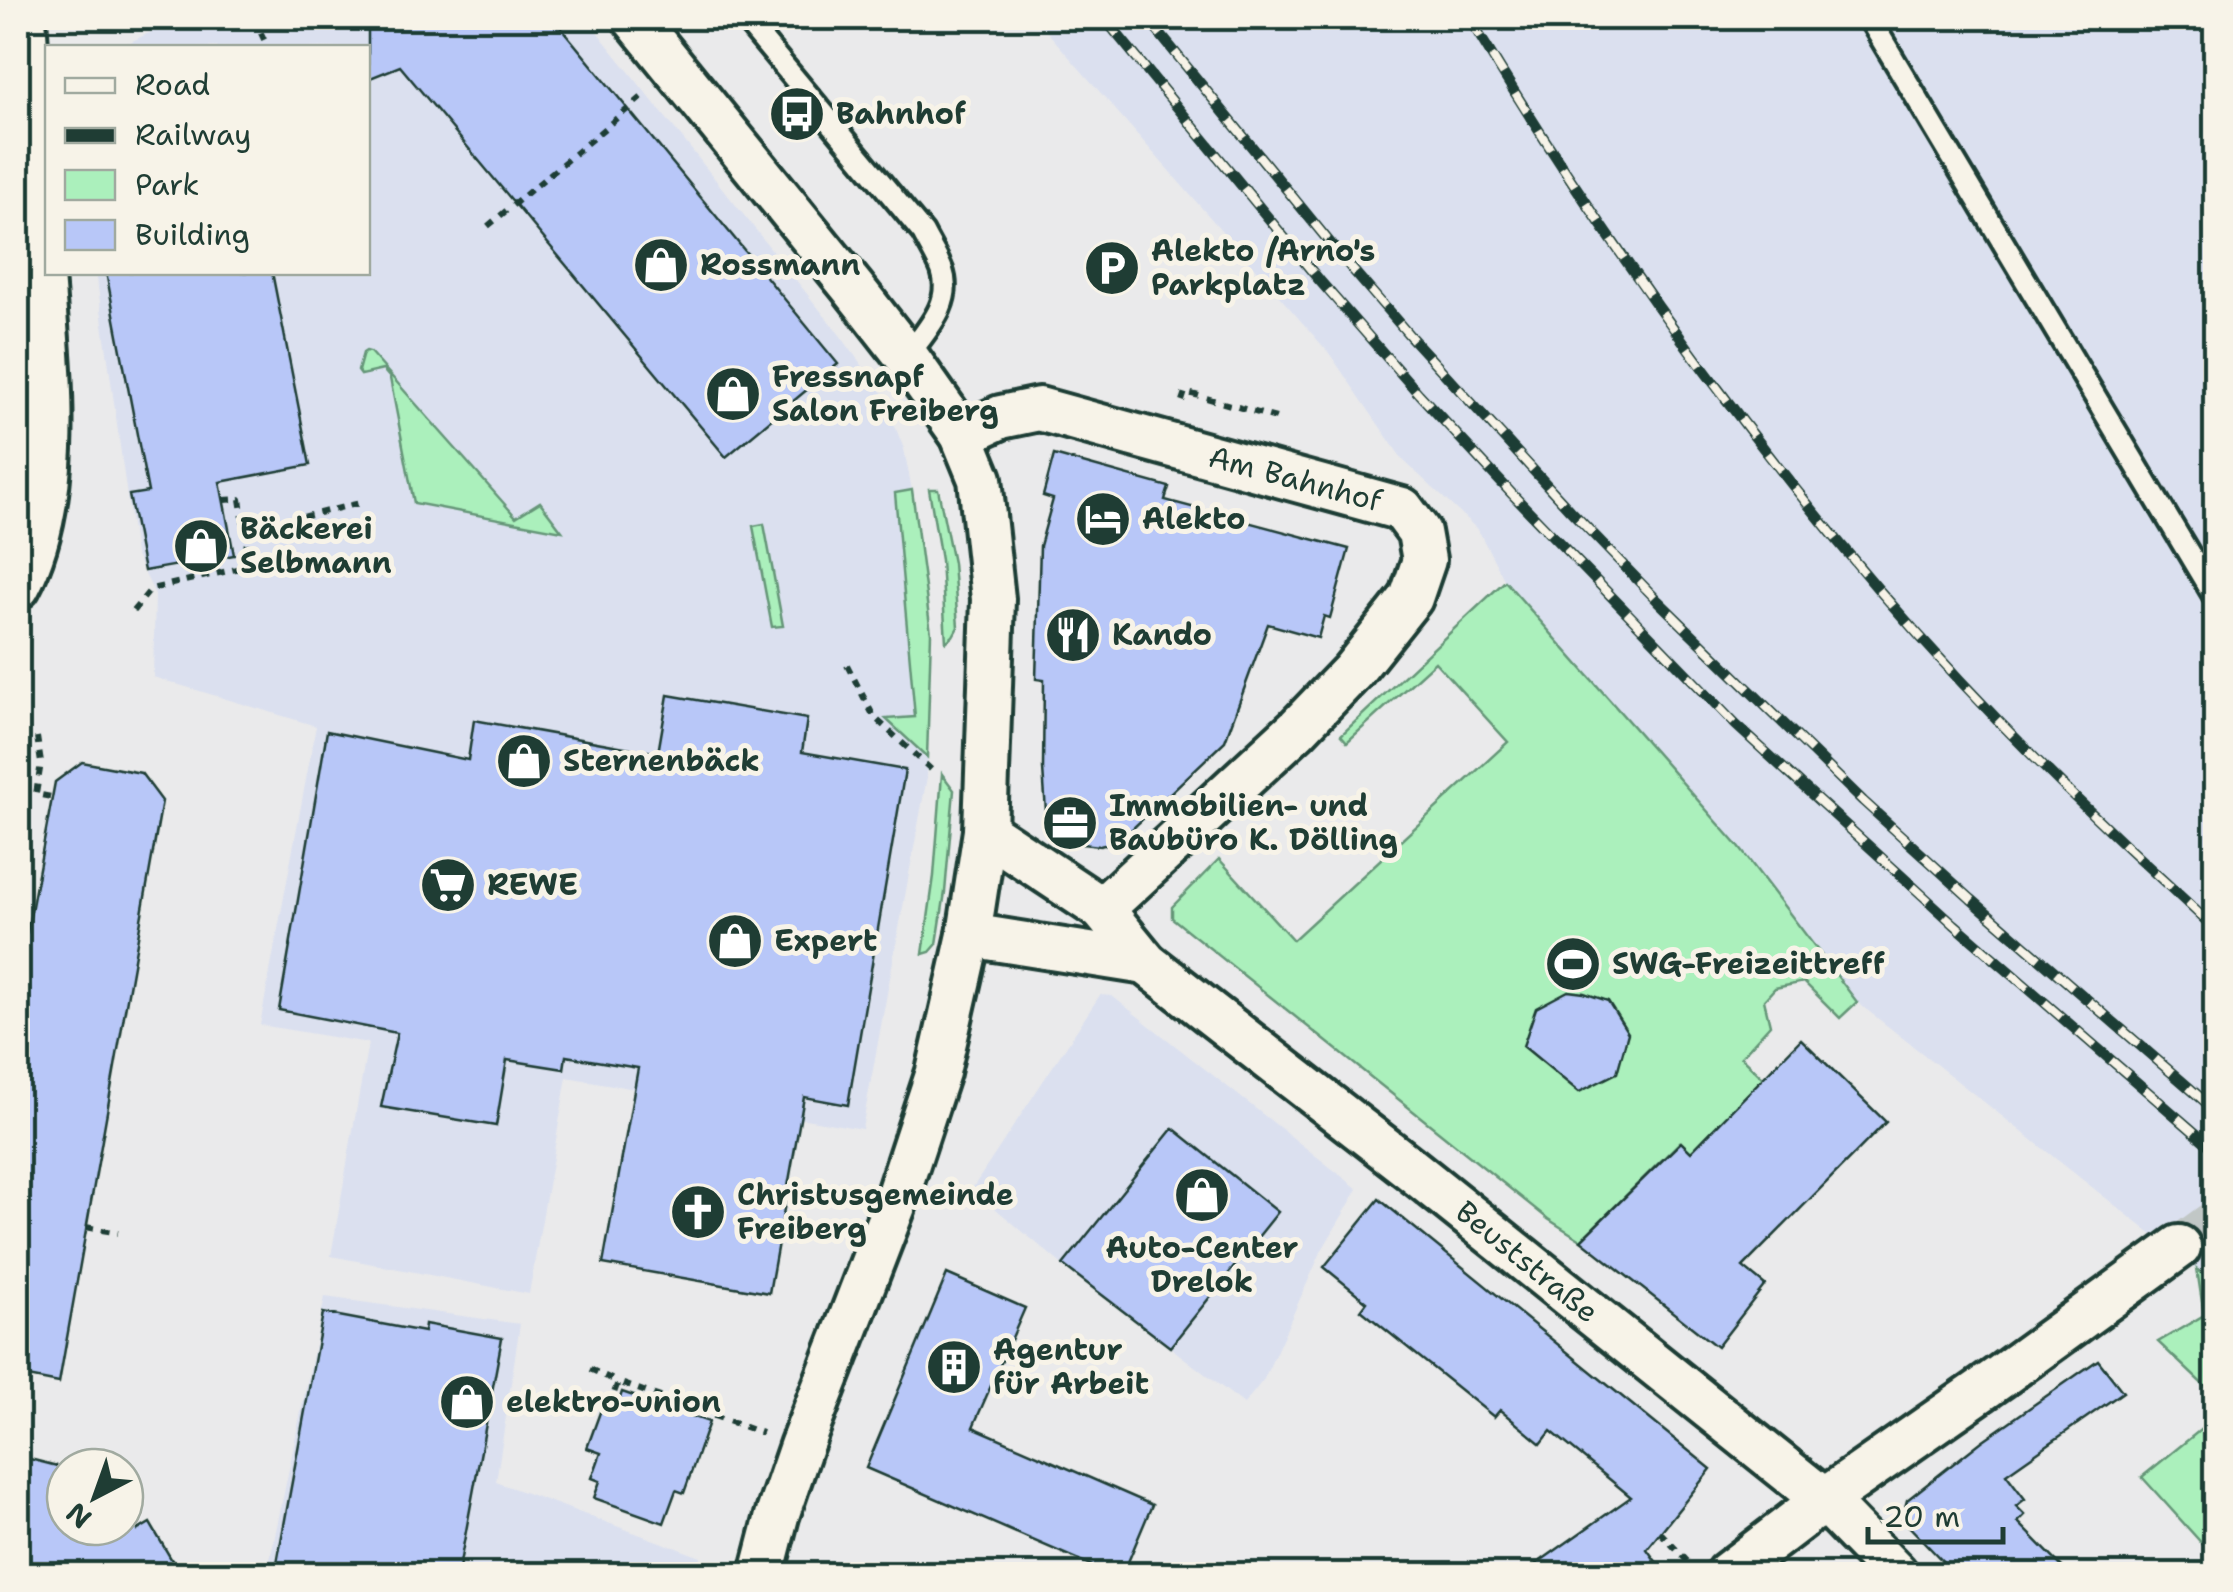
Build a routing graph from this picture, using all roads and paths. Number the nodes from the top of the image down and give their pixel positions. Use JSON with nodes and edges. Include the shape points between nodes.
{"nodes":[{"id":1,"x":24,"y":18,"type":"edge"},
{"id":2,"x":200,"y":18,"type":"edge"},
{"id":3,"x":217,"y":18,"type":"edge"},
{"id":4,"x":254,"y":18,"type":"edge"},
{"id":5,"x":634,"y":18,"type":"edge"},
{"id":6,"x":744,"y":18,"type":"edge"},
{"id":7,"x":1868,"y":18,"type":"edge"},
{"id":8,"x":267,"y":45,"type":"edge"},
{"id":9,"x":675,"y":69,"type":"junction"},
{"id":10,"x":28,"y":221,"type":"edge"},
{"id":11,"x":488,"y":226,"type":"dead end"},
{"id":12,"x":907,"y":357,"type":"junction"},
{"id":13,"x":1182,"y":400,"type":"dead end"},
{"id":14,"x":1282,"y":420,"type":"dead end"},
{"id":15,"x":962,"y":435,"type":"junction"},
{"id":16,"x":224,"y":500,"type":"dead end"},
{"id":17,"x":364,"y":502,"type":"dead end"},
{"id":18,"x":32,"y":503,"type":"edge"},
{"id":19,"x":245,"y":531,"type":"junction"},
{"id":20,"x":18,"y":587,"type":"edge"},
{"id":21,"x":2216,"y":600,"type":"edge"},
{"id":22,"x":133,"y":611,"type":"dead end"},
{"id":23,"x":848,"y":665,"type":"dead end"},
{"id":24,"x":37,"y":737,"type":"dead end"},
{"id":25,"x":935,"y":773,"type":"dead end"},
{"id":26,"x":51,"y":797,"type":"dead end"},
{"id":27,"x":985,"y":832,"type":"junction"},
{"id":28,"x":1102,"y":908,"type":"junction"},
{"id":29,"x":969,"y":934,"type":"junction"},
{"id":30,"x":1146,"y":963,"type":"junction"},
{"id":31,"x":86,"y":1227,"type":"dead end"},
{"id":32,"x":118,"y":1232,"type":"dead end"},
{"id":33,"x":2179,"y":1247,"type":"tunnel mouth"},
{"id":34,"x":590,"y":1369,"type":"dead end"},
{"id":35,"x":618,"y":1382,"type":"junction"},
{"id":36,"x":609,"y":1407,"type":"dead end"},
{"id":37,"x":801,"y":1446,"type":"junction"},
{"id":38,"x":1824,"y":1500,"type":"junction"},
{"id":39,"x":1660,"y":1532,"type":"dead end"},
{"id":40,"x":762,"y":1574,"type":"edge"},
{"id":41,"x":1699,"y":1574,"type":"edge"},
{"id":42,"x":1727,"y":1574,"type":"edge"},
{"id":43,"x":1896,"y":1574,"type":"edge"}],
"edges":[{"from":1,"to":10,"type":"street"},
{"from":2,"to":3,"type":"path","via":[[205,24]]},
{"from":4,"to":8,"type":"path"},
{"from":5,"to":9,"type":"street"},
{"from":6,"to":12,"type":"lane","via":[[923,232],[943,272],[942,308]]},
{"from":7,"to":21,"type":"lane"},
{"from":9,"to":11,"type":"path"},
{"from":9,"to":12,"type":"street"},
{"from":10,"to":18,"type":"street","via":[[51,406]]},
{"from":12,"to":15,"type":"street"},
{"from":13,"to":14,"type":"path","via":[[1184,392]]},
{"from":15,"to":27,"type":"street","via":[[980,479],[992,599]]},
{"from":15,"to":28,"type":"street","name":"Am Bahnhof","via":[[1038,409],[1402,509],[1420,532],[1424,560],[1412,598],[1352,672]]},
{"from":16,"to":19,"type":"path","via":[[240,499]]},
{"from":17,"to":19,"type":"path"},
{"from":18,"to":20,"type":"street","via":[[40,528]]},
{"from":19,"to":22,"type":"path","via":[[250,566],[151,589]]},
{"from":23,"to":25,"type":"path","via":[[874,717]]},
{"from":24,"to":26,"type":"path","via":[[36,794]]},
{"from":27,"to":28,"type":"street","name":"Beuststraße"},
{"from":27,"to":29,"type":"street"},
{"from":28,"to":30,"type":"street","name":"Beuststraße"},
{"from":29,"to":30,"type":"street","name":"Beuststraße"},
{"from":29,"to":37,"type":"street","via":[[938,1072]]},
{"from":30,"to":38,"type":"street","name":"Beuststraße"},
{"from":31,"to":32,"type":"path"},
{"from":33,"to":38,"type":"street"},
{"from":34,"to":35,"type":"path"},
{"from":35,"to":36,"type":"path"},
{"from":35,"to":37,"type":"path"},
{"from":37,"to":40,"type":"street"},
{"from":38,"to":42,"type":"street"},
{"from":38,"to":43,"type":"street","name":"Beuststraße"},
{"from":39,"to":41,"type":"path"}]}
